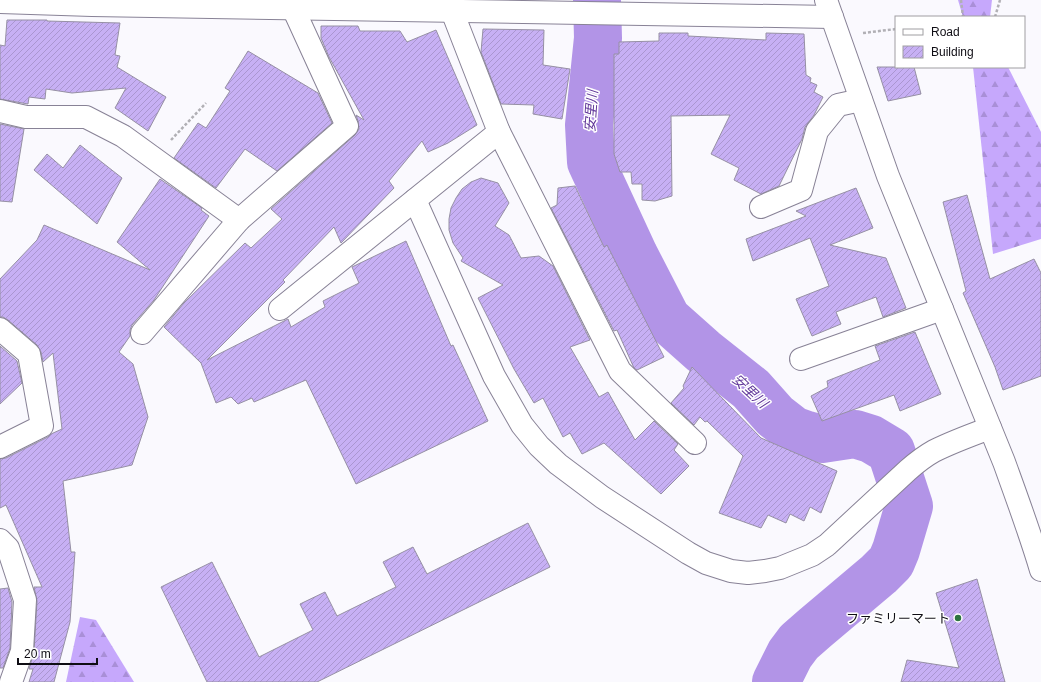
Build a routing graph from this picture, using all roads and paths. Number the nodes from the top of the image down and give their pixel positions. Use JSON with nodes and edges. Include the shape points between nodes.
{"nodes":[{"id":1,"x":961,"y":0,"type":"edge"},
{"id":2,"x":1000,"y":0,"type":"edge"},
{"id":3,"x":0,"y":2,"type":"edge"},
{"id":4,"x":207,"y":3,"type":"edge"},
{"id":5,"x":293,"y":8,"type":"junction"},
{"id":6,"x":829,"y":8,"type":"edge"},
{"id":7,"x":452,"y":11,"type":"junction"},
{"id":8,"x":963,"y":16,"type":"edge"},
{"id":9,"x":995,"y":16,"type":"edge"},
{"id":10,"x":895,"y":29,"type":"edge"},
{"id":11,"x":860,"y":33,"type":"dead end"},
{"id":12,"x":861,"y":100,"type":"junction"},
{"id":13,"x":206,"y":103,"type":"dead end"},
{"id":14,"x":0,"y":111,"type":"edge"},
{"id":15,"x":499,"y":132,"type":"junction"},
{"id":16,"x":154,"y":158,"type":"junction"},
{"id":17,"x":416,"y":200,"type":"junction"},
{"id":18,"x":761,"y":207,"type":"dead end"},
{"id":19,"x":239,"y":220,"type":"junction"},
{"id":20,"x":280,"y":309,"type":"dead end"},
{"id":21,"x":942,"y":309,"type":"junction"},
{"id":22,"x":0,"y":329,"type":"edge"},
{"id":23,"x":142,"y":332,"type":"dead end"},
{"id":24,"x":801,"y":359,"type":"dead end"},
{"id":25,"x":990,"y":428,"type":"junction"},
{"id":26,"x":695,"y":443,"type":"dead end"},
{"id":27,"x":0,"y":447,"type":"edge"},
{"id":28,"x":0,"y":540,"type":"edge"},
{"id":29,"x":1041,"y":570,"type":"edge"},
{"id":30,"x":11,"y":682,"type":"edge"}],
"edges":[{"from":1,"to":8,"type":"path"},
{"from":2,"to":9,"type":"path"},
{"from":3,"to":4,"type":"street"},
{"from":4,"to":5,"type":"street"},
{"from":5,"to":7,"type":"street"},
{"from":5,"to":19,"type":"street","via":[[347,126]]},
{"from":6,"to":7,"type":"street","via":[[614,13]]},
{"from":6,"to":12,"type":"street"},
{"from":7,"to":15,"type":"street"},
{"from":10,"to":11,"type":"path"},
{"from":12,"to":18,"type":"street","via":[[838,105],[817,131],[801,190]]},
{"from":12,"to":21,"type":"street","via":[[888,176]]},
{"from":13,"to":16,"type":"path"},
{"from":14,"to":16,"type":"street","via":[[26,117],[86,117],[123,136]]},
{"from":15,"to":17,"type":"street"},
{"from":15,"to":26,"type":"street","via":[[620,371]]},
{"from":16,"to":19,"type":"street"},
{"from":17,"to":20,"type":"street"},
{"from":17,"to":25,"type":"street","via":[[494,376],[522,425],[558,464],[602,497],[706,563],[730,571],[748,573],[780,568],[812,555],[933,451]]},
{"from":19,"to":23,"type":"street"},
{"from":21,"to":24,"type":"street"},
{"from":21,"to":25,"type":"street"},
{"from":22,"to":27,"type":"street","via":[[29,354],[42,426]]},
{"from":25,"to":29,"type":"street","via":[[1019,502]]},
{"from":28,"to":30,"type":"street","via":[[8,548],[25,600],[22,651]]}]}
